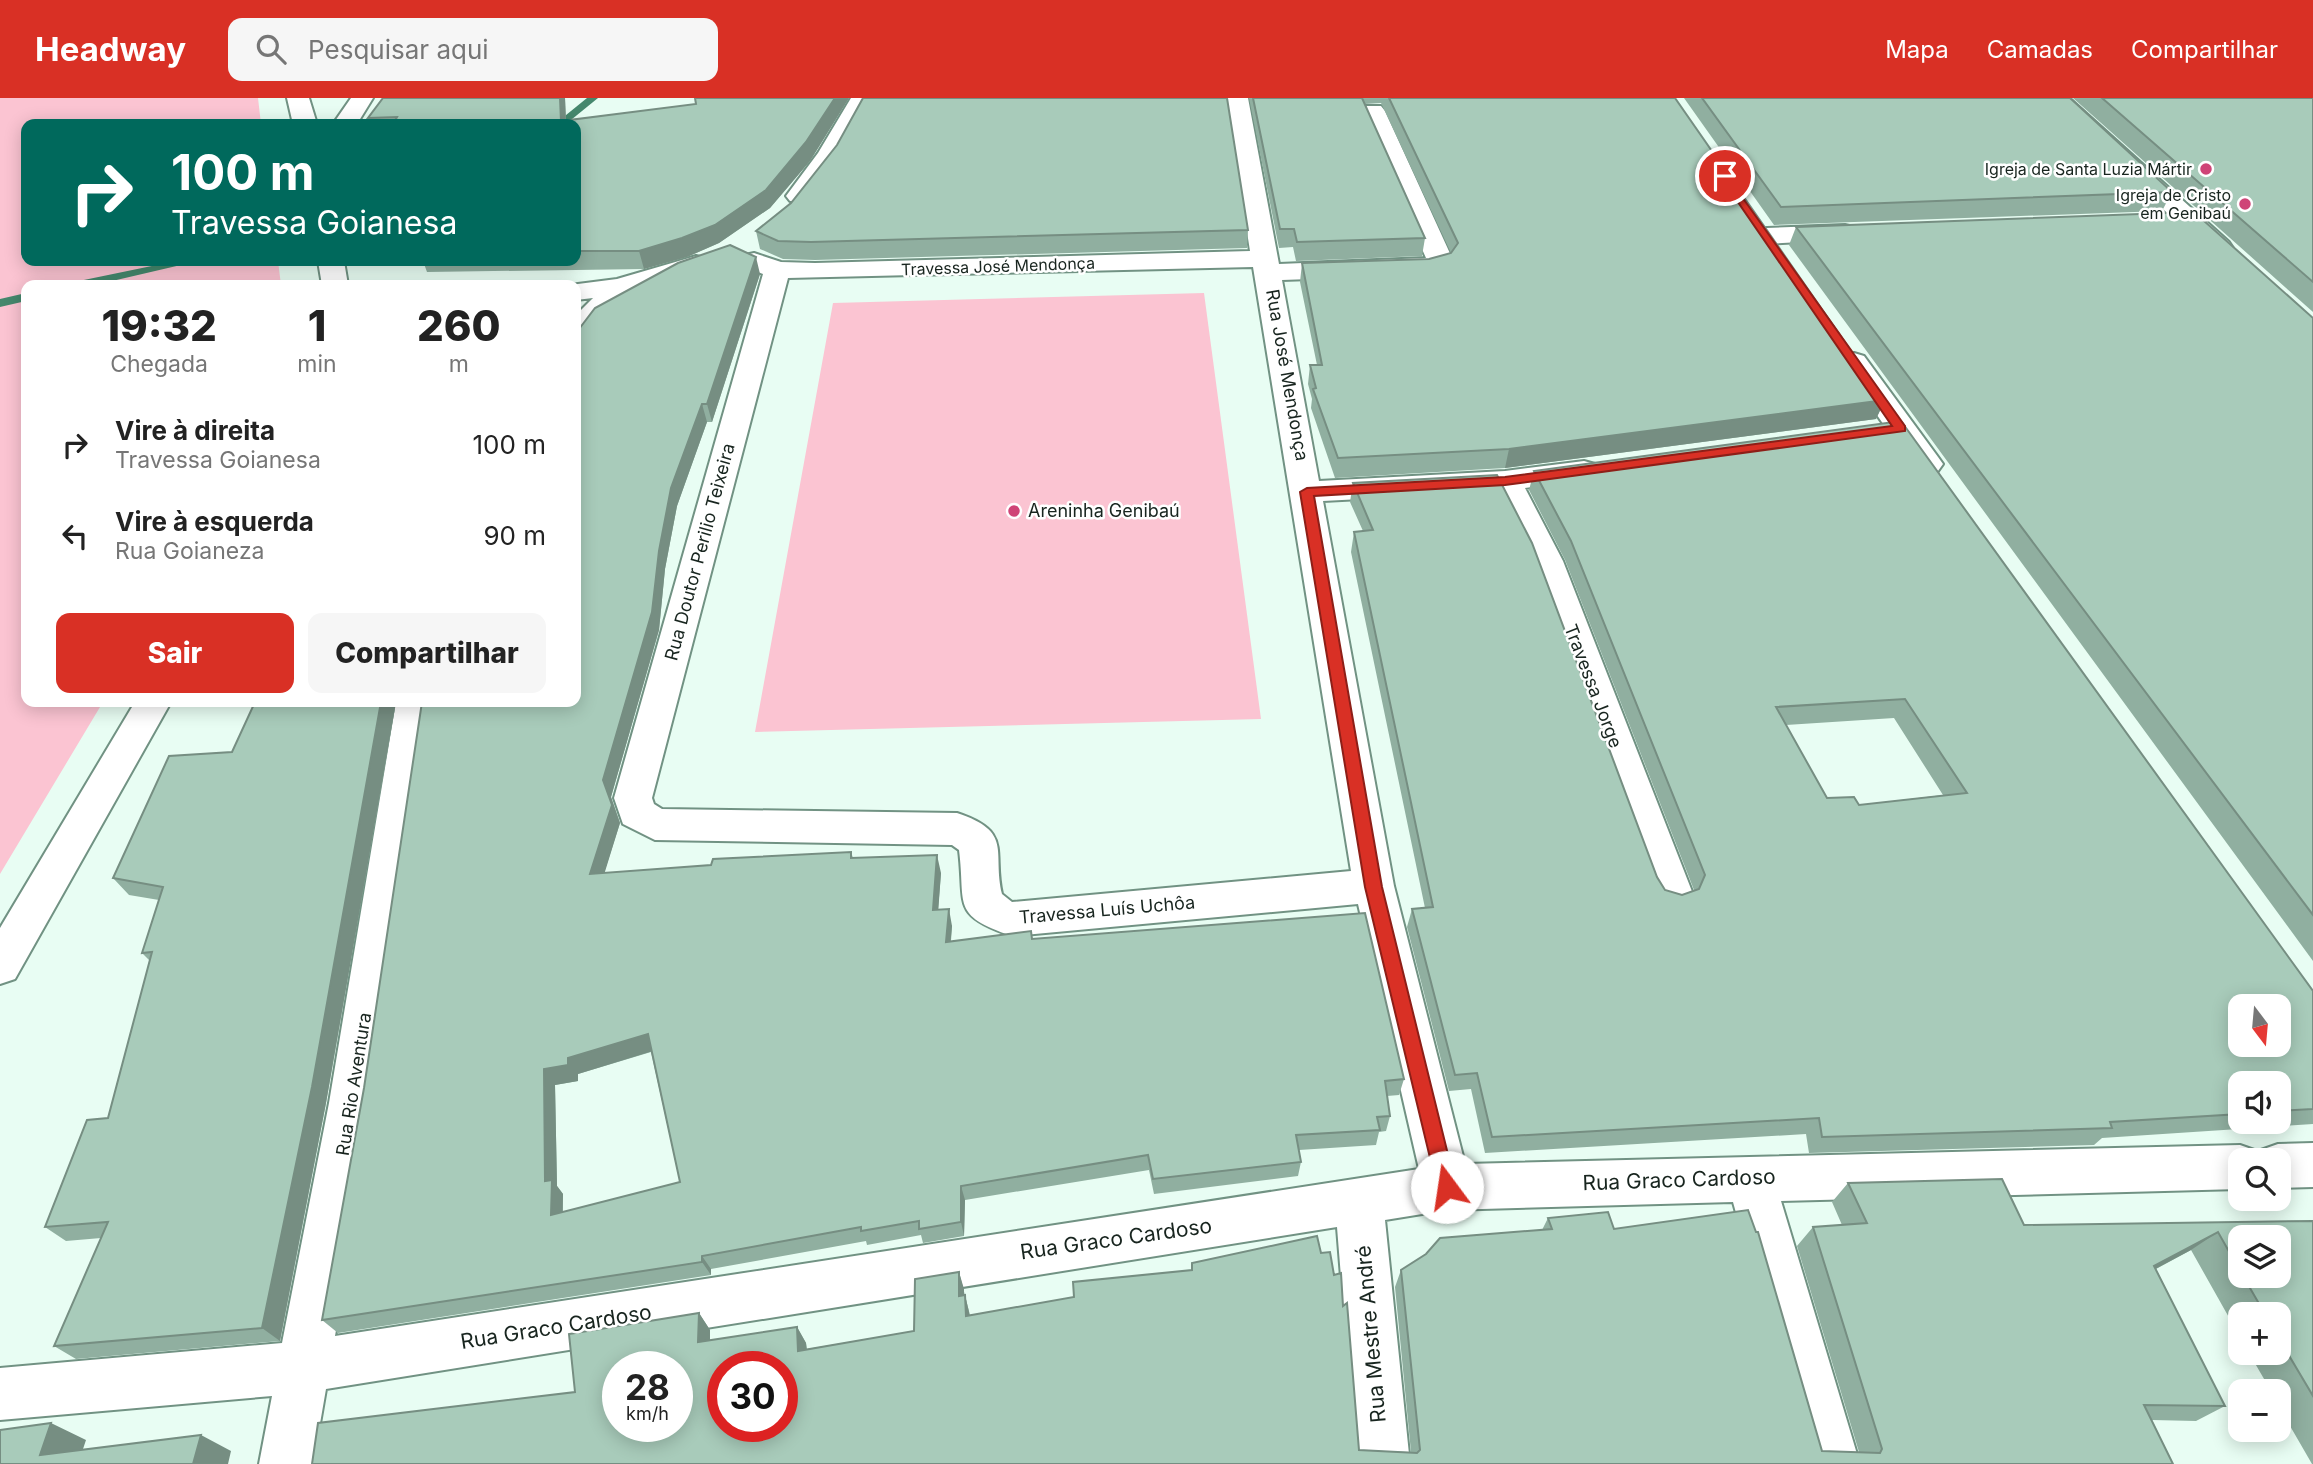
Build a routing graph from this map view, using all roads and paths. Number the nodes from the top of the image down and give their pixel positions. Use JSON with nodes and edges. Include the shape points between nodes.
{"nodes":[{"id":1,"x":298,"y":98,"type":"edge"},
{"id":2,"x":362,"y":98,"type":"edge"},
{"id":3,"x":862,"y":98,"type":"edge"},
{"id":4,"x":1237,"y":98,"type":"edge"},
{"id":5,"x":2056,"y":98,"type":"edge"},
{"id":6,"x":1373,"y":111,"type":"dead end"},
{"id":7,"x":303,"y":119,"type":"edge"},
{"id":8,"x":348,"y":119,"type":"edge"},
{"id":9,"x":784,"y":213,"type":"edge"},
{"id":10,"x":2188,"y":220,"type":"junction"},
{"id":11,"x":2147,"y":222,"type":"edge"},
{"id":12,"x":1875,"y":232,"type":"edge"},
{"id":13,"x":762,"y":236,"type":"edge"},
{"id":14,"x":729,"y":252,"type":"junction"},
{"id":15,"x":2239,"y":265,"type":"edge"},
{"id":16,"x":1268,"y":266,"type":"junction"},
{"id":17,"x":777,"y":270,"type":"junction"},
{"id":18,"x":1790,"y":270,"type":"edge"},
{"id":19,"x":620,"y":287,"type":"junction"},
{"id":20,"x":581,"y":291,"type":"edge"},
{"id":21,"x":581,"y":326,"type":"edge"},
{"id":22,"x":1838,"y":338,"type":"edge"},
{"id":23,"x":1614,"y":467,"type":"edge"},
{"id":24,"x":1505,"y":481,"type":"junction"},
{"id":25,"x":1941,"y":484,"type":"edge"},
{"id":26,"x":1307,"y":492,"type":"junction"},
{"id":27,"x":150,"y":707,"type":"edge"},
{"id":28,"x":413,"y":707,"type":"edge"},
{"id":29,"x":655,"y":824,"type":"joint"},
{"id":30,"x":1374,"y":887,"type":"junction"},
{"id":31,"x":1672,"y":894,"type":"edge"},
{"id":32,"x":0,"y":966,"type":"edge"},
{"id":33,"x":2313,"y":1165,"type":"edge"},
{"id":34,"x":2291,"y":1166,"type":"edge"},
{"id":35,"x":2228,"y":1167,"type":"edge"},
{"id":36,"x":1750,"y":1177,"type":"junction"},
{"id":37,"x":1447,"y":1187,"type":"junction"},
{"id":38,"x":1359,"y":1203,"type":"junction"},
{"id":39,"x":302,"y":1367,"type":"junction"},
{"id":40,"x":0,"y":1394,"type":"edge"},
{"id":41,"x":286,"y":1464,"type":"edge"},
{"id":42,"x":1383,"y":1464,"type":"edge"},
{"id":43,"x":1833,"y":1464,"type":"edge"}],
"edges":[{"from":1,"to":7,"type":"street"},
{"from":2,"to":8,"type":"street"},
{"from":3,"to":9,"type":"street","via":[[829,155]]},
{"from":4,"to":16,"type":"street","name":"Rua José Mendonça"},
{"from":5,"to":10,"type":"street"},
{"from":6,"to":16,"type":"street","via":[[1440,260],[1426,267]]},
{"from":10,"to":11,"type":"street"},
{"from":10,"to":15,"type":"street"},
{"from":12,"to":18,"type":"street","via":[[1759,225]]},
{"from":13,"to":14,"type":"street"},
{"from":14,"to":17,"type":"street","name":"Travessa José Mendonça"},
{"from":14,"to":19,"type":"street"},
{"from":16,"to":17,"type":"street","name":"Travessa José Mendonça"},
{"from":16,"to":26,"type":"street","name":"Rua José Mendonça"},
{"from":17,"to":29,"type":"street","name":"Rua Doutor Perilio Teixeira","via":[[633,798],[637,813]]},
{"from":19,"to":20,"type":"street"},
{"from":19,"to":21,"type":"street"},
{"from":22,"to":25,"type":"street","via":[[1887,430]]},
{"from":23,"to":24,"type":"street"},
{"from":24,"to":26,"type":"street"},
{"from":24,"to":31,"type":"street","name":"Travessa Jorge","via":[[1546,562]]},
{"from":26,"to":30,"type":"street","name":"Rua José Mendonça"},
{"from":27,"to":32,"type":"street"},
{"from":28,"to":39,"type":"street","name":"Rua Rio Aventura","via":[[352,1102]]},
{"from":29,"to":30,"type":"street","name":"Travessa Luís Uchôa","via":[[957,829],[978,841],[979,893],[987,909],[1012,919]]},
{"from":30,"to":37,"type":"street","name":"Rua José Mendonça"},
{"from":33,"to":34,"type":"street"},
{"from":35,"to":36,"type":"street","name":"Rua Graco Cardoso"},
{"from":36,"to":37,"type":"street","name":"Rua Graco Cardoso"},
{"from":36,"to":43,"type":"street"},
{"from":37,"to":38,"type":"street","name":"Rua Graco Cardoso"},
{"from":38,"to":39,"type":"street","name":"Rua Graco Cardoso"},
{"from":38,"to":42,"type":"street","name":"Rua Mestre André"},
{"from":39,"to":40,"type":"street","name":"Rua Graco Cardoso"},
{"from":39,"to":41,"type":"street","name":"Rua Rio Aventura"}]}
